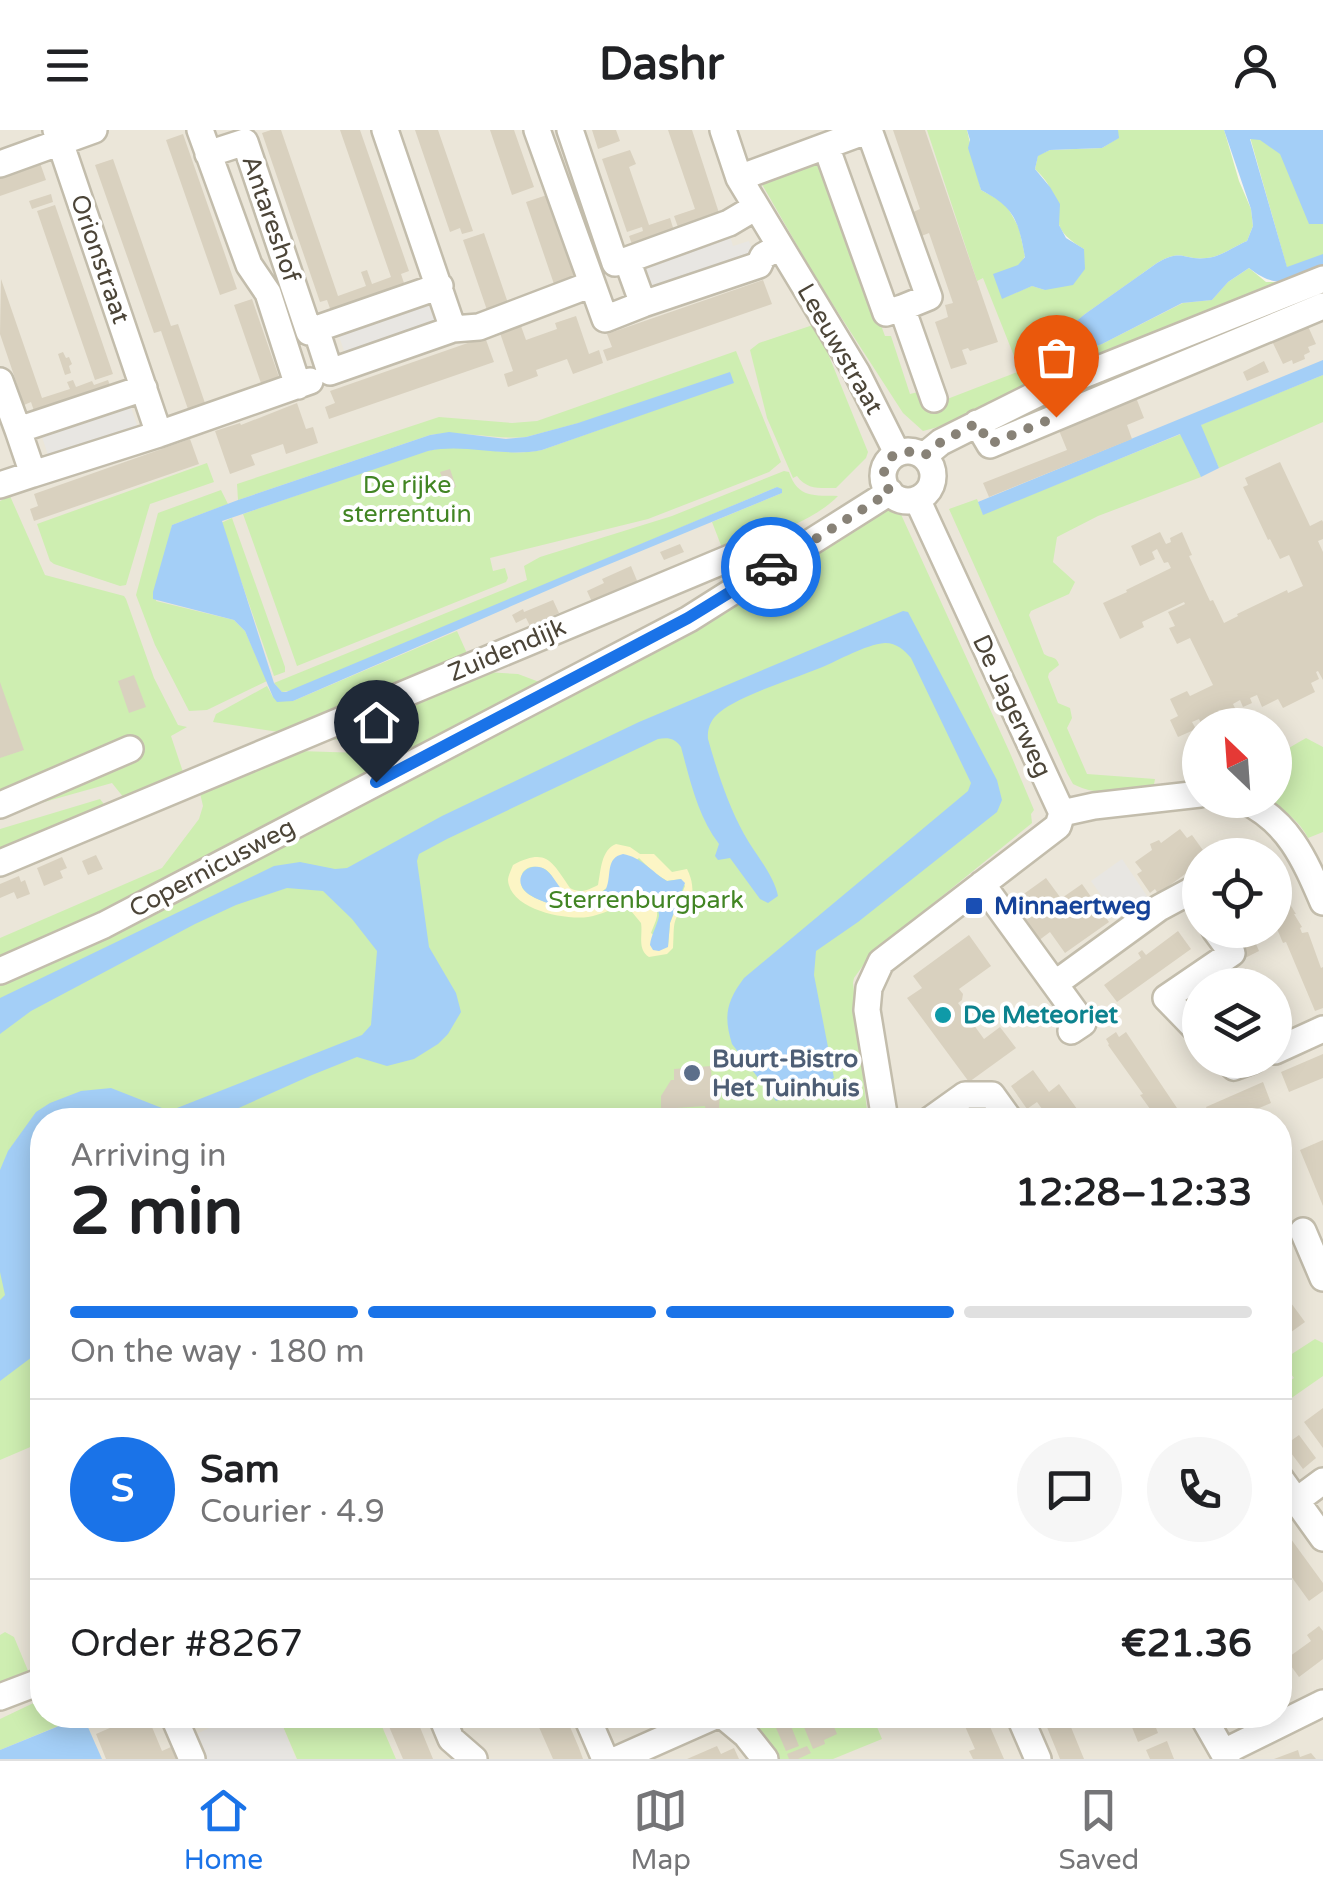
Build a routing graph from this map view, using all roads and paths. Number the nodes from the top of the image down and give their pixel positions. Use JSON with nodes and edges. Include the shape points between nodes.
{"nodes":[{"id":1,"x":94,"y":130,"type":"edge"},
{"id":2,"x":385,"y":130,"type":"edge"},
{"id":3,"x":537,"y":130,"type":"edge"},
{"id":4,"x":570,"y":130,"type":"edge"},
{"id":5,"x":723,"y":130,"type":"edge"},
{"id":6,"x":58,"y":136,"type":"edge"},
{"id":7,"x":204,"y":142,"type":"edge"},
{"id":8,"x":826,"y":146,"type":"junction"},
{"id":9,"x":0,"y":164,"type":"edge"},
{"id":10,"x":739,"y":178,"type":"junction"},
{"id":11,"x":756,"y":208,"type":"junction"},
{"id":12,"x":779,"y":246,"type":"junction"},
{"id":13,"x":626,"y":260,"type":"junction"},
{"id":14,"x":1323,"y":278,"type":"edge"},
{"id":15,"x":592,"y":284,"type":"junction"},
{"id":16,"x":440,"y":286,"type":"junction"},
{"id":17,"x":643,"y":304,"type":"junction"},
{"id":18,"x":1323,"y":306,"type":"edge"},
{"id":19,"x":902,"y":308,"type":"junction"},
{"id":20,"x":453,"y":329,"type":"junction"},
{"id":21,"x":312,"y":330,"type":"junction"},
{"id":22,"x":284,"y":341,"type":"junction"},
{"id":23,"x":330,"y":372,"type":"junction"},
{"id":24,"x":0,"y":382,"type":"edge"},
{"id":25,"x":298,"y":386,"type":"junction"},
{"id":26,"x":144,"y":388,"type":"junction"},
{"id":27,"x":934,"y":399,"type":"dead end"},
{"id":28,"x":977,"y":423,"type":"junction"},
{"id":29,"x":18,"y":430,"type":"junction"},
{"id":30,"x":160,"y":434,"type":"junction"},
{"id":31,"x":897,"y":453,"type":"junction"},
{"id":32,"x":924,"y":456,"type":"junction"},
{"id":33,"x":33,"y":474,"type":"junction"},
{"id":34,"x":1,"y":482,"type":"edge"},
{"id":35,"x":890,"y":492,"type":"junction"},
{"id":36,"x":917,"y":499,"type":"junction"},
{"id":37,"x":792,"y":554,"type":"junction"},
{"id":38,"x":130,"y":749,"type":"dead end"},
{"id":39,"x":1182,"y":796,"type":"edge"},
{"id":40,"x":0,"y":804,"type":"edge"},
{"id":41,"x":1062,"y":813,"type":"junction"},
{"id":42,"x":1273,"y":818,"type":"edge"},
{"id":43,"x":1307,"y":851,"type":"edge"},
{"id":44,"x":0,"y":863,"type":"edge"},
{"id":45,"x":982,"y":884,"type":"junction"},
{"id":46,"x":1182,"y":900,"type":"edge"},
{"id":47,"x":1323,"y":902,"type":"edge"},
{"id":48,"x":1228,"y":948,"type":"edge"},
{"id":49,"x":1211,"y":968,"type":"edge"},
{"id":50,"x":0,"y":972,"type":"edge"},
{"id":51,"x":1056,"y":984,"type":"junction"},
{"id":52,"x":1182,"y":987,"type":"edge"},
{"id":53,"x":1182,"y":1014,"type":"edge"},
{"id":54,"x":1323,"y":1029,"type":"edge"},
{"id":55,"x":1071,"y":1031,"type":"dead end"},
{"id":56,"x":1292,"y":1043,"type":"edge"},
{"id":57,"x":882,"y":1108,"type":"edge"},
{"id":58,"x":948,"y":1108,"type":"edge"},
{"id":59,"x":1001,"y":1108,"type":"edge"},
{"id":60,"x":1303,"y":1231,"type":"dead end"},
{"id":61,"x":1323,"y":1278,"type":"edge"},
{"id":62,"x":1323,"y":1481,"type":"edge"},
{"id":63,"x":1292,"y":1495,"type":"edge"},
{"id":64,"x":1296,"y":1501,"type":"junction"},
{"id":65,"x":1323,"y":1538,"type":"edge"},
{"id":66,"x":30,"y":1686,"type":"edge"},
{"id":67,"x":0,"y":1697,"type":"edge"},
{"id":68,"x":1323,"y":1703,"type":"edge"},
{"id":69,"x":1292,"y":1720,"type":"edge"},
{"id":70,"x":179,"y":1728,"type":"edge"},
{"id":71,"x":447,"y":1728,"type":"edge"},
{"id":72,"x":592,"y":1728,"type":"edge"},
{"id":73,"x":690,"y":1728,"type":"edge"},
{"id":74,"x":737,"y":1728,"type":"edge"},
{"id":75,"x":1025,"y":1728,"type":"edge"},
{"id":76,"x":1210,"y":1728,"type":"edge"},
{"id":77,"x":1276,"y":1728,"type":"edge"},
{"id":78,"x":1226,"y":1755,"type":"edge"},
{"id":79,"x":192,"y":1759,"type":"edge"},
{"id":80,"x":474,"y":1759,"type":"edge"},
{"id":81,"x":605,"y":1759,"type":"edge"},
{"id":82,"x":618,"y":1759,"type":"edge"},
{"id":83,"x":765,"y":1759,"type":"edge"},
{"id":84,"x":1038,"y":1759,"type":"edge"}],
"edges":[{"from":1,"to":6,"type":"street"},
{"from":2,"to":16,"type":"street"},
{"from":3,"to":15,"type":"street"},
{"from":4,"to":13,"type":"street","via":[[615,263]]},
{"from":5,"to":10,"type":"street","name":"Leeuwstraat"},
{"from":6,"to":9,"type":"street"},
{"from":6,"to":26,"type":"street","name":"Orionstraat"},
{"from":7,"to":21,"type":"street","name":"Antareshof","via":[[245,142]]},
{"from":7,"to":22,"type":"street","name":"Antareshof"},
{"from":8,"to":10,"type":"street"},
{"from":8,"to":19,"type":"street","via":[[886,313]]},
{"from":8,"to":19,"type":"street","via":[[869,130],[929,297]]},
{"from":10,"to":11,"type":"street","name":"Leeuwstraat"},
{"from":11,"to":12,"type":"street","name":"Leeuwstraat"},
{"from":11,"to":13,"type":"street"},
{"from":12,"to":17,"type":"street","via":[[759,265]]},
{"from":12,"to":31,"type":"street","name":"Leeuwstraat"},
{"from":13,"to":17,"type":"street"},
{"from":14,"to":28,"type":"street"},
{"from":15,"to":17,"type":"street","via":[[605,319]]},
{"from":15,"to":20,"type":"street","via":[[479,327]]},
{"from":16,"to":20,"type":"street"},
{"from":16,"to":21,"type":"street"},
{"from":18,"to":28,"type":"street","via":[[990,444]]},
{"from":19,"to":27,"type":"street"},
{"from":20,"to":23,"type":"street"},
{"from":21,"to":22,"type":"street"},
{"from":21,"to":23,"type":"street"},
{"from":22,"to":25,"type":"street","name":"Antareshof"},
{"from":23,"to":25,"type":"street"},
{"from":24,"to":29,"type":"street"},
{"from":25,"to":30,"type":"street"},
{"from":26,"to":29,"type":"street"},
{"from":26,"to":30,"type":"street","name":"Orionstraat"},
{"from":28,"to":32,"type":"street"},
{"from":29,"to":33,"type":"street"},
{"from":30,"to":33,"type":"street"},
{"from":31,"to":32,"type":"street"},
{"from":31,"to":35,"type":"street","via":[[883,474]]},
{"from":32,"to":36,"type":"street","via":[[933,480]]},
{"from":33,"to":34,"type":"street"},
{"from":35,"to":36,"type":"street"},
{"from":35,"to":37,"type":"street","name":"Copernicusweg"},
{"from":36,"to":41,"type":"street","name":"De Jagerweg"},
{"from":37,"to":44,"type":"street","name":"Zuidendijk","via":[[768,542]]},
{"from":37,"to":50,"type":"street","name":"Copernicusweg","via":[[688,618],[104,925]]},
{"from":38,"to":40,"type":"street"},
{"from":39,"to":41,"type":"street"},
{"from":41,"to":45,"type":"street","via":[[1058,826]]},
{"from":42,"to":43,"type":"street"},
{"from":43,"to":47,"type":"street"},
{"from":45,"to":51,"type":"street"},
{"from":45,"to":57,"type":"street","via":[[881,962],[868,988]]},
{"from":46,"to":51,"type":"street","via":[[1159,908]]},
{"from":48,"to":49,"type":"street","via":[[1232,954]]},
{"from":51,"to":55,"type":"street","via":[[1083,1023]]},
{"from":52,"to":53,"type":"street","via":[[1166,998]]},
{"from":54,"to":56,"type":"street"},
{"from":58,"to":59,"type":"street","via":[[966,1096],[992,1096]]},
{"from":60,"to":61,"type":"street"},
{"from":62,"to":64,"type":"street"},
{"from":63,"to":64,"type":"street"},
{"from":64,"to":65,"type":"street"},
{"from":66,"to":67,"type":"street"},
{"from":68,"to":69,"type":"street"},
{"from":70,"to":79,"type":"street"},
{"from":71,"to":80,"type":"street"},
{"from":72,"to":81,"type":"street"},
{"from":73,"to":82,"type":"street"},
{"from":74,"to":83,"type":"street"},
{"from":75,"to":84,"type":"street"},
{"from":76,"to":78,"type":"street"},
{"from":77,"to":78,"type":"street"}]}
